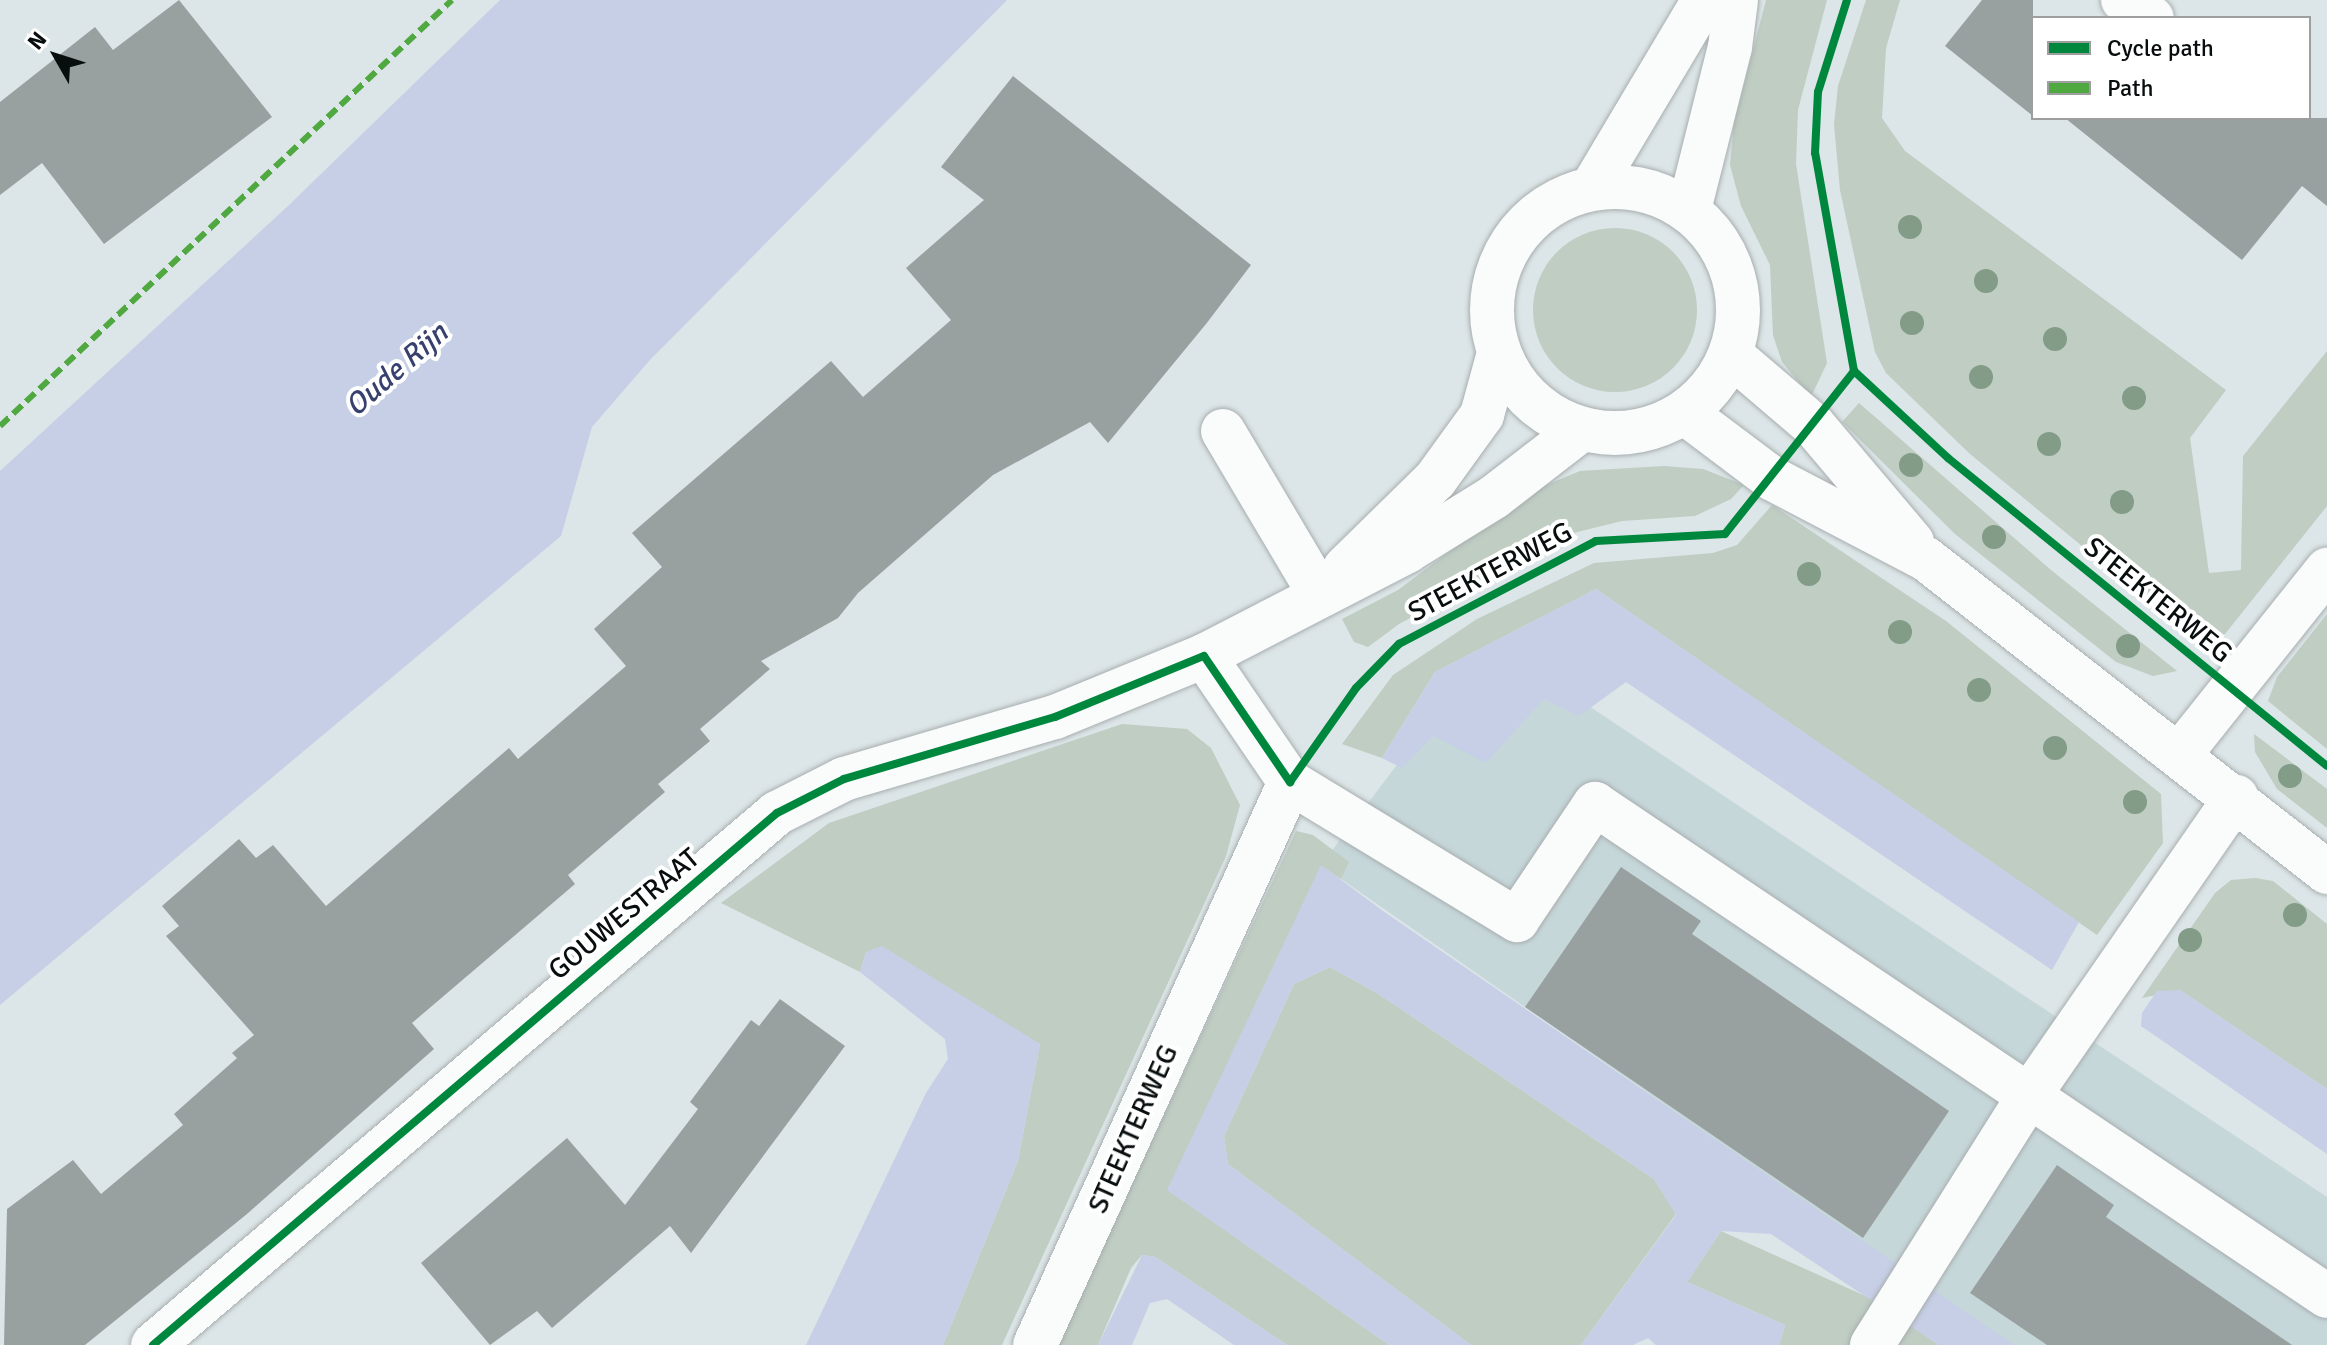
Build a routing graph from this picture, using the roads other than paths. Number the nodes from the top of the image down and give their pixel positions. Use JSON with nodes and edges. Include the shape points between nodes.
{"nodes":[{"id":1,"x":1704,"y":0,"type":"edge"},
{"id":2,"x":1736,"y":0,"type":"edge"},
{"id":3,"x":2123,"y":0,"type":"edge"},
{"id":4,"x":2149,"y":16,"type":"edge"},
{"id":5,"x":1592,"y":188,"type":"junction"},
{"id":6,"x":1689,"y":210,"type":"junction"},
{"id":7,"x":1499,"y":353,"type":"junction"},
{"id":8,"x":1731,"y":355,"type":"junction"},
{"id":9,"x":1685,"y":413,"type":"junction"},
{"id":10,"x":1582,"y":429,"type":"junction"},
{"id":11,"x":1223,"y":431,"type":"dead end"},
{"id":12,"x":1926,"y":559,"type":"junction"},
{"id":13,"x":2327,"y":570,"type":"edge"},
{"id":14,"x":1319,"y":593,"type":"junction"},
{"id":15,"x":1204,"y":656,"type":"junction"},
{"id":16,"x":2180,"y":754,"type":"junction"},
{"id":17,"x":1290,"y":782,"type":"junction"},
{"id":18,"x":2236,"y":797,"type":"junction"},
{"id":19,"x":2327,"y":872,"type":"edge"},
{"id":20,"x":2029,"y":1096,"type":"junction"},
{"id":21,"x":2327,"y":1296,"type":"edge"},
{"id":22,"x":153,"y":1345,"type":"edge"},
{"id":23,"x":1035,"y":1345,"type":"edge"},
{"id":24,"x":1872,"y":1345,"type":"edge"}],
"edges":[{"from":1,"to":5,"type":"street"},
{"from":2,"to":6,"type":"street","via":[[1730,47]]},
{"from":3,"to":4,"type":"street"},
{"from":5,"to":6,"type":"street","via":[[1644,189]]},
{"from":5,"to":7,"type":"street","via":[[1558,199],[1507,249],[1494,282],[1492,319]]},
{"from":6,"to":8,"type":"street","via":[[1713,232],[1738,292]]},
{"from":7,"to":10,"type":"street","via":[[1518,386],[1546,413]]},
{"from":7,"to":14,"type":"street","name":"STEEKTERWEG","via":[[1482,415],[1435,480]]},
{"from":8,"to":9,"type":"street","via":[[1712,387]]},
{"from":8,"to":12,"type":"street","via":[[1814,426]]},
{"from":9,"to":10,"type":"street","via":[[1652,428],[1617,433]]},
{"from":9,"to":12,"type":"street","via":[[1773,479]]},
{"from":10,"to":14,"type":"street","name":"STEEKTERWEG","via":[[1444,528]]},
{"from":11,"to":14,"type":"street"},
{"from":12,"to":16,"type":"street"},
{"from":13,"to":16,"type":"street"},
{"from":14,"to":15,"type":"street","name":"STEEKTERWEG"},
{"from":15,"to":17,"type":"street"},
{"from":15,"to":22,"type":"street","name":"GOUWESTRAAT","via":[[1055,717],[844,779],[777,813]]},
{"from":16,"to":18,"type":"street"},
{"from":17,"to":20,"type":"street","via":[[1517,920],[1595,804]]},
{"from":17,"to":23,"type":"street","name":"STEEKTERWEG"},
{"from":18,"to":19,"type":"street"},
{"from":18,"to":20,"type":"street"},
{"from":20,"to":21,"type":"street"},
{"from":20,"to":24,"type":"street"}]}
